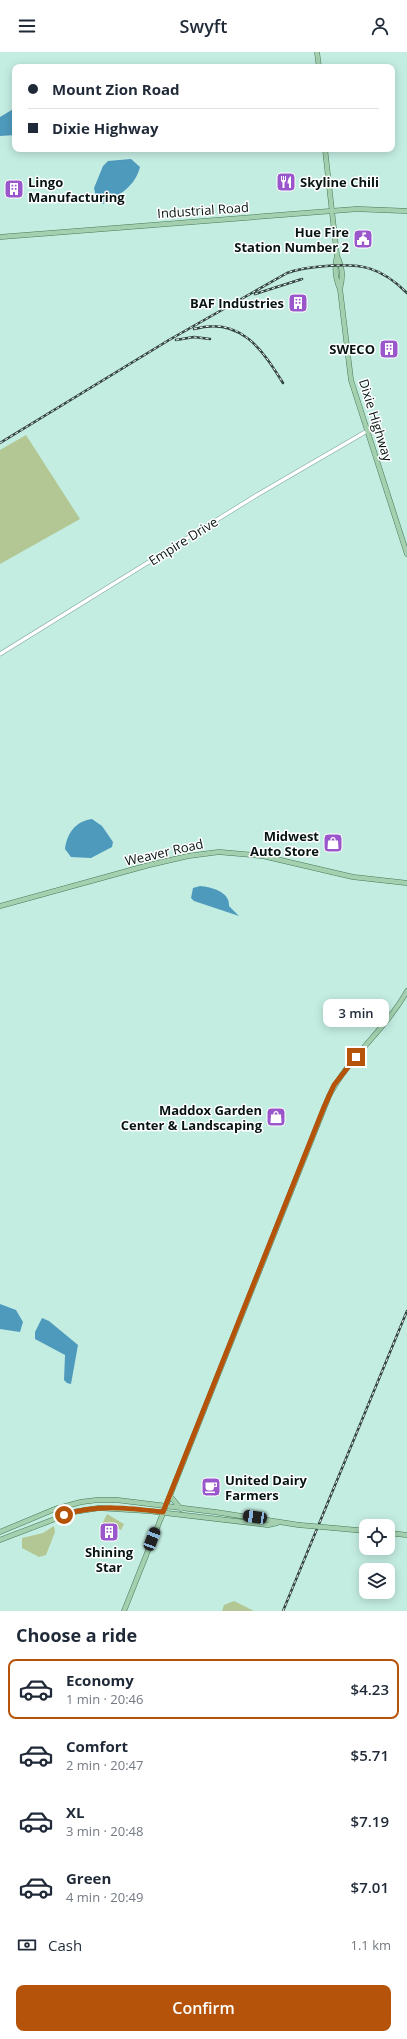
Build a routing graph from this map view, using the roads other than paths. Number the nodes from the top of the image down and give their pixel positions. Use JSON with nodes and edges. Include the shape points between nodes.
{"nodes":[{"id":1,"x":317,"y":52,"type":"edge"},
{"id":2,"x":318,"y":64,"type":"edge"},
{"id":3,"x":325,"y":152,"type":"edge"},
{"id":4,"x":332,"y":211,"type":"junction"},
{"id":5,"x":407,"y":211,"type":"edge"},
{"id":6,"x":0,"y":237,"type":"edge"},
{"id":7,"x":367,"y":431,"type":"junction"},
{"id":8,"x":407,"y":554,"type":"edge"},
{"id":9,"x":0,"y":654,"type":"edge"},
{"id":10,"x":407,"y":883,"type":"edge"},
{"id":11,"x":0,"y":906,"type":"edge"},
{"id":12,"x":407,"y":991,"type":"edge"},
{"id":13,"x":170,"y":1496,"type":"junction"},
{"id":14,"x":165,"y":1506,"type":"junction"},
{"id":15,"x":181,"y":1509,"type":"junction"},
{"id":16,"x":163,"y":1512,"type":"junction"},
{"id":17,"x":277,"y":1523,"type":"junction"},
{"id":18,"x":359,"y":1531,"type":"edge"},
{"id":19,"x":0,"y":1532,"type":"edge"},
{"id":20,"x":395,"y":1534,"type":"edge"},
{"id":21,"x":407,"y":1535,"type":"edge"},
{"id":22,"x":0,"y":1540,"type":"edge"},
{"id":23,"x":124,"y":1611,"type":"edge"}],
"edges":[{"from":1,"to":2,"type":"main road"},
{"from":3,"to":4,"type":"main road","name":"Dixie Highway"},
{"from":4,"to":5,"type":"main road","name":"Industrial Road"},
{"from":4,"to":6,"type":"main road","name":"Industrial Road"},
{"from":4,"to":7,"type":"main road","name":"Dixie Highway","via":[[343,280],[340,289],[351,380]]},
{"from":7,"to":8,"type":"main road","name":"Dixie Highway"},
{"from":7,"to":9,"type":"street","name":"Empire Drive","via":[[257,495]]},
{"from":10,"to":11,"type":"main road","name":"Weaver Road","via":[[353,877],[263,856],[219,852],[188,856]]},
{"from":12,"to":13,"type":"main road","via":[[394,1011],[340,1076],[329,1096]]},
{"from":13,"to":14,"type":"main road"},
{"from":13,"to":15,"type":"main road"},
{"from":14,"to":15,"type":"main road"},
{"from":14,"to":16,"type":"main road"},
{"from":14,"to":19,"type":"main road","via":[[110,1500],[81,1502],[55,1509]]},
{"from":15,"to":17,"type":"main road","via":[[268,1519]]},
{"from":16,"to":17,"type":"main road","via":[[268,1525]]},
{"from":16,"to":22,"type":"main road","via":[[112,1508],[84,1510]]},
{"from":16,"to":23,"type":"main road"},
{"from":17,"to":18,"type":"main road","bridge":true},
{"from":20,"to":21,"type":"main road"}]}
